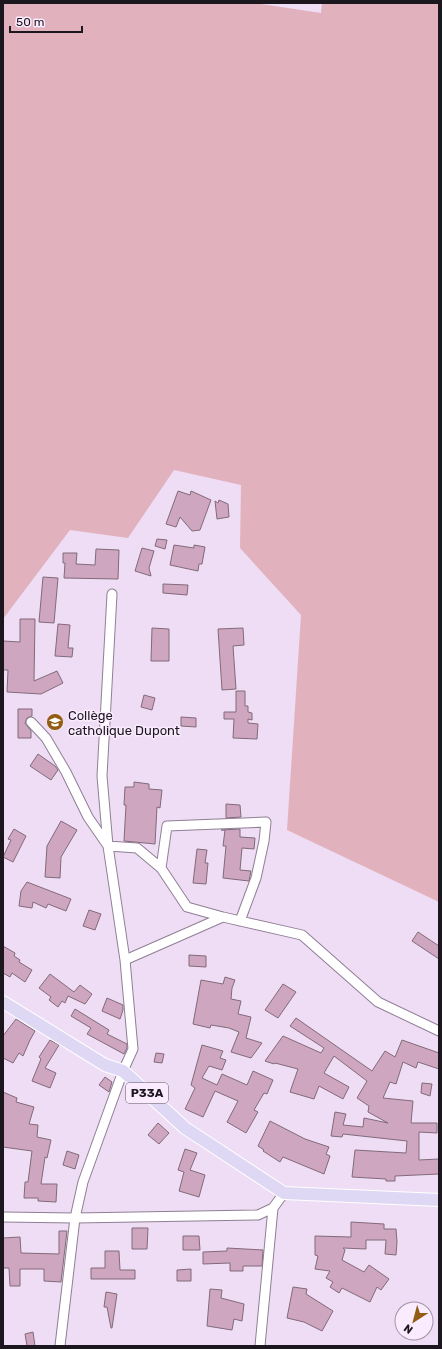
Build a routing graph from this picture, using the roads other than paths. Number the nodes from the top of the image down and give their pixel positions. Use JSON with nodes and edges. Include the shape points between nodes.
{"nodes":[{"id":1,"x":112,"y":594,"type":"dead end"},
{"id":2,"x":31,"y":722,"type":"dead end"},
{"id":3,"x":108,"y":846,"type":"junction"},
{"id":4,"x":161,"y":868,"type":"junction"},
{"id":5,"x":223,"y":917,"type":"junction"},
{"id":6,"x":240,"y":921,"type":"junction"},
{"id":7,"x":125,"y":960,"type":"junction"},
{"id":8,"x":3,"y":1002,"type":"edge"},
{"id":9,"x":439,"y":1031,"type":"edge"},
{"id":10,"x":123,"y":1071,"type":"junction"},
{"id":11,"x":284,"y":1193,"type":"junction"},
{"id":12,"x":439,"y":1200,"type":"edge"},
{"id":13,"x":273,"y":1208,"type":"junction"},
{"id":14,"x":3,"y":1217,"type":"edge"},
{"id":15,"x":76,"y":1218,"type":"junction"},
{"id":16,"x":60,"y":1346,"type":"edge"},
{"id":17,"x":260,"y":1346,"type":"edge"}],
"edges":[{"from":1,"to":3,"type":"street","via":[[102,776]]},
{"from":2,"to":3,"type":"street","via":[[46,738],[88,817]]},
{"from":3,"to":4,"type":"street","via":[[137,848]]},
{"from":3,"to":7,"type":"street"},
{"from":4,"to":5,"type":"street","via":[[187,907]]},
{"from":4,"to":6,"type":"street","via":[[167,826],[266,822],[256,878]]},
{"from":5,"to":6,"type":"street"},
{"from":5,"to":7,"type":"street"},
{"from":6,"to":9,"type":"street","via":[[302,935],[378,1002]]},
{"from":7,"to":10,"type":"street","via":[[133,1049]]},
{"from":8,"to":10,"type":"main road","number":"P33A","via":[[105,1065]]},
{"from":10,"to":11,"type":"main road","number":"P33A","via":[[186,1128]]},
{"from":10,"to":15,"type":"street","via":[[82,1182]]},
{"from":11,"to":12,"type":"main road"},
{"from":11,"to":13,"type":"street"},
{"from":13,"to":15,"type":"street","via":[[258,1215]]},
{"from":13,"to":17,"type":"street"},
{"from":14,"to":15,"type":"street"},
{"from":15,"to":16,"type":"street"}]}
